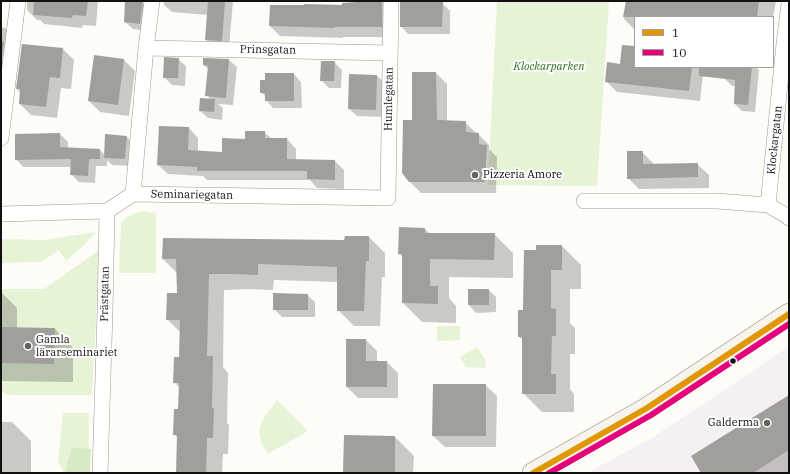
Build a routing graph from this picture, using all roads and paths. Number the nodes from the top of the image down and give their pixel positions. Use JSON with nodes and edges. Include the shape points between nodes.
{"nodes":[{"id":1,"x":18,"y":1,"type":"edge"},
{"id":2,"x":152,"y":1,"type":"edge"},
{"id":3,"x":391,"y":1,"type":"edge"},
{"id":4,"x":789,"y":4,"type":"edge"},
{"id":5,"x":146,"y":48,"type":"junction"},
{"id":6,"x":390,"y":53,"type":"junction"},
{"id":7,"x":1,"y":138,"type":"edge"},
{"id":8,"x":133,"y":194,"type":"junction"},
{"id":9,"x":388,"y":198,"type":"joint"},
{"id":10,"x":584,"y":201,"type":"dead end"},
{"id":11,"x":768,"y":205,"type":"junction"},
{"id":12,"x":107,"y":212,"type":"junction"},
{"id":13,"x":1,"y":214,"type":"edge"},
{"id":14,"x":789,"y":218,"type":"edge"},
{"id":15,"x":789,"y":314,"type":"edge"},
{"id":16,"x":100,"y":473,"type":"edge"},
{"id":17,"x":533,"y":473,"type":"edge"}],
"edges":[{"from":1,"to":7,"type":"street"},
{"from":2,"to":5,"type":"street"},
{"from":3,"to":6,"type":"street","name":"Humlegatan"},
{"from":4,"to":11,"type":"street","name":"Klockargatan"},
{"from":5,"to":6,"type":"street","name":"Prinsgatan"},
{"from":5,"to":8,"type":"street"},
{"from":6,"to":9,"type":"street","name":"Humlegatan"},
{"from":8,"to":9,"type":"street","name":"Seminariegatan"},
{"from":8,"to":12,"type":"street"},
{"from":10,"to":11,"type":"street"},
{"from":11,"to":14,"type":"street"},
{"from":12,"to":13,"type":"street"},
{"from":12,"to":16,"type":"street","name":"Prästgatan"},
{"from":15,"to":17,"type":"street","via":[[647,408]]}]}
